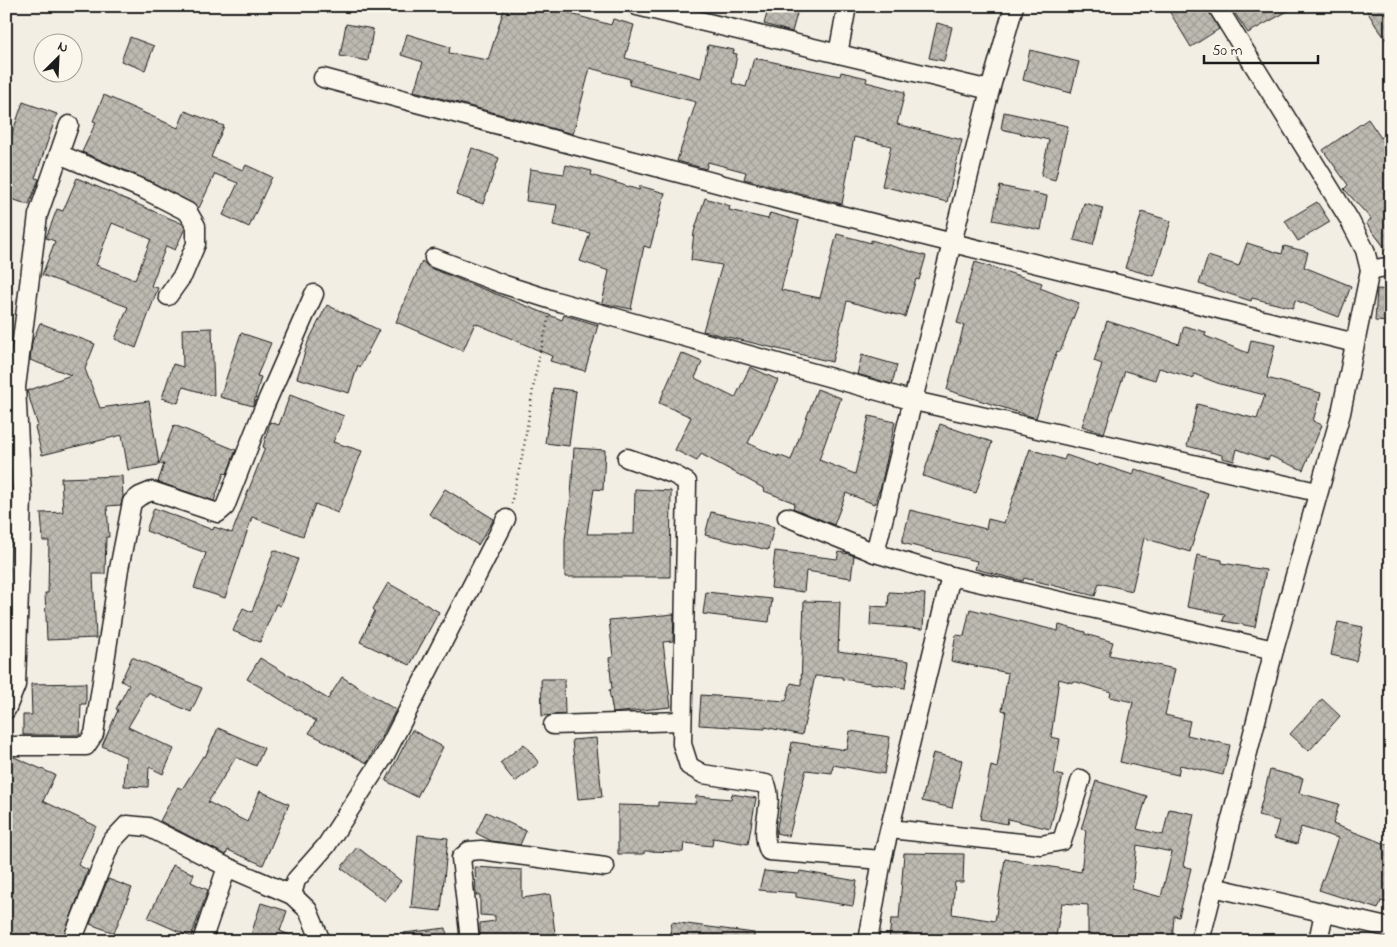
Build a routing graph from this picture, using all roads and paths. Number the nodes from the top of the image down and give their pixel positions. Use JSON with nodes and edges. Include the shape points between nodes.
{"nodes":[{"id":1,"x":637,"y":6,"type":"edge"},
{"id":2,"x":847,"y":6,"type":"edge"},
{"id":3,"x":1014,"y":6,"type":"edge"},
{"id":4,"x":1217,"y":6,"type":"edge"},
{"id":5,"x":688,"y":12,"type":"edge"},
{"id":6,"x":838,"y":54,"type":"junction"},
{"id":7,"x":323,"y":78,"type":"dead end"},
{"id":8,"x":990,"y":90,"type":"junction"},
{"id":9,"x":69,"y":125,"type":"dead end"},
{"id":10,"x":58,"y":154,"type":"junction"},
{"id":11,"x":953,"y":242,"type":"junction"},
{"id":12,"x":434,"y":258,"type":"dead end"},
{"id":13,"x":1391,"y":266,"type":"edge"},
{"id":14,"x":1370,"y":270,"type":"junction"},
{"id":15,"x":314,"y":294,"type":"dead end"},
{"id":16,"x":168,"y":296,"type":"dead end"},
{"id":17,"x":552,"y":300,"type":"junction"},
{"id":18,"x":1355,"y":342,"type":"junction"},
{"id":19,"x":914,"y":400,"type":"junction"},
{"id":20,"x":627,"y":458,"type":"dead end"},
{"id":21,"x":1317,"y":492,"type":"junction"},
{"id":22,"x":787,"y":517,"type":"dead end"},
{"id":23,"x":506,"y":518,"type":"joint"},
{"id":24,"x":875,"y":553,"type":"junction"},
{"id":25,"x":951,"y":576,"type":"junction"},
{"id":26,"x":1274,"y":650,"type":"junction"},
{"id":27,"x":6,"y":710,"type":"edge"},
{"id":28,"x":682,"y":721,"type":"junction"},
{"id":29,"x":553,"y":726,"type":"dead end"},
{"id":30,"x":6,"y":746,"type":"edge"},
{"id":31,"x":1081,"y":779,"type":"dead end"},
{"id":32,"x":890,"y":828,"type":"junction"},
{"id":33,"x":882,"y":860,"type":"junction"},
{"id":34,"x":227,"y":867,"type":"junction"},
{"id":35,"x":605,"y":867,"type":"dead end"},
{"id":36,"x":1213,"y":887,"type":"junction"},
{"id":37,"x":292,"y":896,"type":"junction"},
{"id":38,"x":1324,"y":913,"type":"junction"},
{"id":39,"x":1391,"y":928,"type":"edge"},
{"id":40,"x":72,"y":941,"type":"edge"},
{"id":41,"x":202,"y":941,"type":"edge"},
{"id":42,"x":321,"y":941,"type":"edge"},
{"id":43,"x":470,"y":941,"type":"edge"},
{"id":44,"x":868,"y":941,"type":"edge"},
{"id":45,"x":1200,"y":941,"type":"edge"},
{"id":46,"x":1318,"y":941,"type":"edge"}],
"edges":[{"from":1,"to":5,"type":"street"},
{"from":2,"to":6,"type":"street"},
{"from":3,"to":8,"type":"street"},
{"from":4,"to":14,"type":"street","via":[[1349,219],[1365,250]]},
{"from":5,"to":6,"type":"street"},
{"from":6,"to":8,"type":"street"},
{"from":7,"to":11,"type":"street","via":[[771,198]]},
{"from":8,"to":11,"type":"street"},
{"from":9,"to":10,"type":"street"},
{"from":10,"to":16,"type":"street","via":[[145,190],[188,212],[196,226],[196,244],[183,274]]},
{"from":10,"to":27,"type":"street","via":[[38,215],[16,387],[22,498],[16,685]]},
{"from":11,"to":18,"type":"street"},
{"from":11,"to":19,"type":"street"},
{"from":12,"to":17,"type":"street"},
{"from":13,"to":14,"type":"street"},
{"from":14,"to":18,"type":"street"},
{"from":15,"to":30,"type":"street","via":[[224,507],[218,513],[152,490],[132,502],[94,734],[86,746]]},
{"from":17,"to":19,"type":"street"},
{"from":17,"to":23,"type":"path","via":[[535,376],[523,453]]},
{"from":18,"to":21,"type":"street","via":[[1341,413]]},
{"from":19,"to":21,"type":"street"},
{"from":19,"to":24,"type":"street"},
{"from":20,"to":28,"type":"street","via":[[687,482]]},
{"from":21,"to":26,"type":"street"},
{"from":22,"to":24,"type":"street"},
{"from":23,"to":37,"type":"street","via":[[385,755],[326,846],[296,880]]},
{"from":24,"to":25,"type":"street"},
{"from":25,"to":26,"type":"street"},
{"from":25,"to":32,"type":"street"},
{"from":26,"to":36,"type":"street"},
{"from":28,"to":29,"type":"street"},
{"from":28,"to":33,"type":"street","via":[[682,744],[689,766],[703,774],[766,784],[769,793],[764,839],[769,850]]},
{"from":31,"to":32,"type":"street","via":[[1062,841],[1041,845]]},
{"from":32,"to":33,"type":"street"},
{"from":33,"to":44,"type":"street"},
{"from":34,"to":37,"type":"street"},
{"from":34,"to":40,"type":"street","via":[[148,827],[127,825],[111,842]]},
{"from":34,"to":41,"type":"street"},
{"from":35,"to":43,"type":"street","via":[[481,850],[468,851],[461,858]]},
{"from":36,"to":38,"type":"street"},
{"from":36,"to":45,"type":"street"},
{"from":37,"to":42,"type":"street","via":[[308,910]]},
{"from":38,"to":39,"type":"street"},
{"from":38,"to":46,"type":"street"}]}
